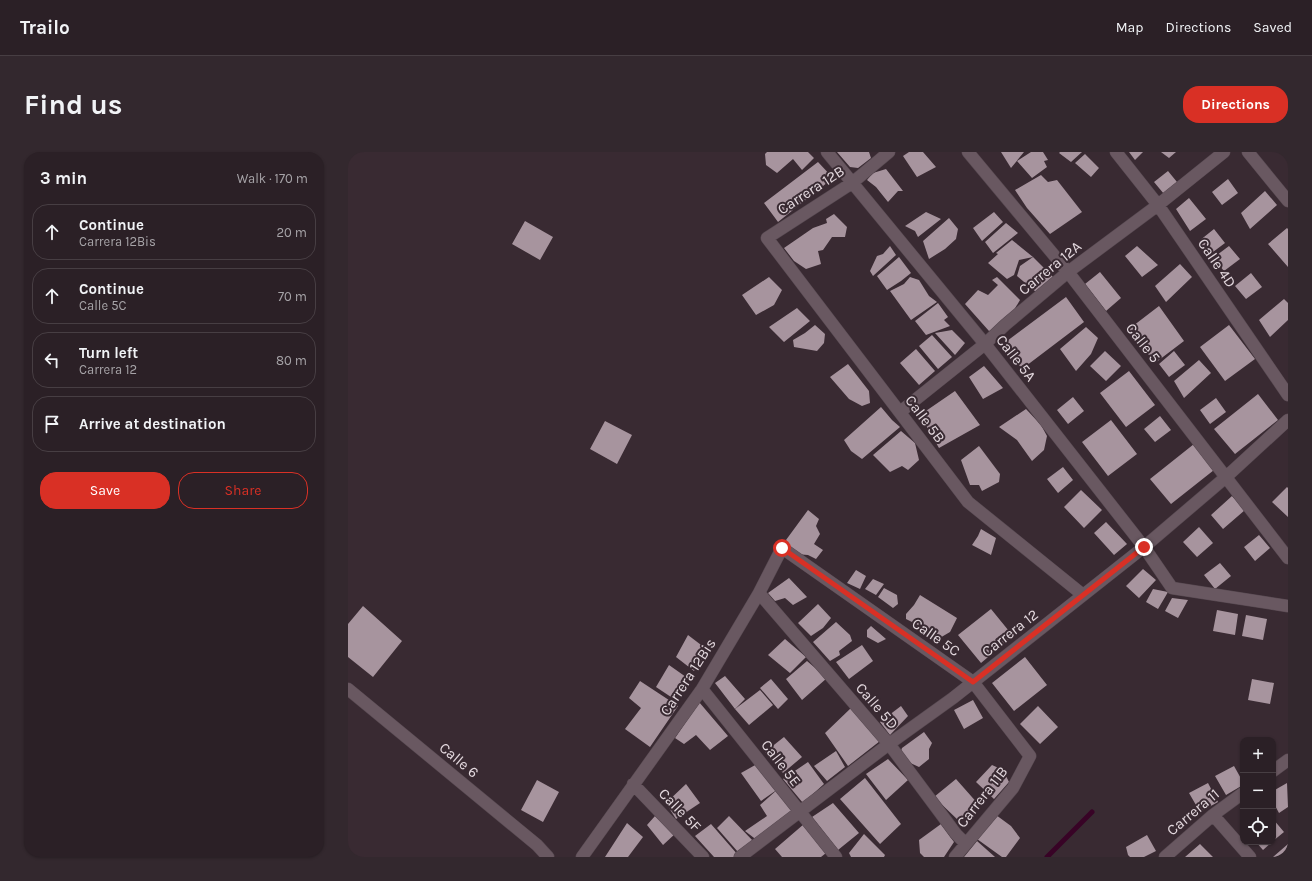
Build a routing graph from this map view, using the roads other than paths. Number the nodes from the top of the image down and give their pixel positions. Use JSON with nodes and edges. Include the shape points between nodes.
{"nodes":[{"id":1,"x":827,"y":152,"type":"edge"},
{"id":2,"x":889,"y":152,"type":"edge"},
{"id":3,"x":968,"y":152,"type":"edge"},
{"id":4,"x":1116,"y":152,"type":"edge"},
{"id":5,"x":1224,"y":152,"type":"edge"},
{"id":6,"x":1248,"y":152,"type":"edge"},
{"id":7,"x":852,"y":183,"type":"junction"},
{"id":8,"x":1288,"y":202,"type":"edge"},
{"id":9,"x":1158,"y":204,"type":"junction"},
{"id":10,"x":767,"y":238,"type":"joint"},
{"id":11,"x":1068,"y":272,"type":"junction"},
{"id":12,"x":985,"y":344,"type":"junction"},
{"id":13,"x":1288,"y":395,"type":"edge"},
{"id":14,"x":900,"y":412,"type":"junction"},
{"id":15,"x":1288,"y":420,"type":"edge"},
{"id":16,"x":1226,"y":477,"type":"junction"},
{"id":17,"x":1144,"y":547,"type":"junction"},
{"id":18,"x":1288,"y":558,"type":"edge"},
{"id":19,"x":823,"y":578,"type":"joint"},
{"id":20,"x":759,"y":593,"type":"junction"},
{"id":21,"x":1082,"y":596,"type":"junction"},
{"id":22,"x":1288,"y":606,"type":"edge"},
{"id":23,"x":973,"y":682,"type":"junction"},
{"id":24,"x":348,"y":689,"type":"edge"},
{"id":25,"x":702,"y":689,"type":"junction"},
{"id":26,"x":889,"y":744,"type":"junction"},
{"id":27,"x":1030,"y":756,"type":"joint"},
{"id":28,"x":1288,"y":760,"type":"edge"},
{"id":29,"x":1276,"y":769,"type":"edge"},
{"id":30,"x":633,"y":784,"type":"junction"},
{"id":31,"x":1240,"y":795,"type":"edge"},
{"id":32,"x":800,"y":812,"type":"junction"},
{"id":33,"x":1213,"y":815,"type":"junction"},
{"id":34,"x":966,"y":844,"type":"junction"},
{"id":35,"x":548,"y":857,"type":"edge"},
{"id":36,"x":582,"y":857,"type":"edge"},
{"id":37,"x":703,"y":857,"type":"edge"},
{"id":38,"x":740,"y":857,"type":"edge"},
{"id":39,"x":836,"y":857,"type":"edge"},
{"id":40,"x":955,"y":857,"type":"edge"},
{"id":41,"x":1165,"y":857,"type":"edge"},
{"id":42,"x":1250,"y":857,"type":"edge"}],
"edges":[{"from":1,"to":7,"type":"street","name":"Calle 5A"},
{"from":2,"to":7,"type":"street","name":"Carrera 12B"},
{"from":3,"to":11,"type":"street","name":"Calle 5"},
{"from":4,"to":9,"type":"street","name":"Calle 4D"},
{"from":5,"to":9,"type":"street","name":"Carrera 12A"},
{"from":6,"to":8,"type":"street"},
{"from":7,"to":10,"type":"street","name":"Carrera 12B"},
{"from":7,"to":12,"type":"street","name":"Calle 5A"},
{"from":9,"to":11,"type":"street","name":"Carrera 12A"},
{"from":9,"to":13,"type":"street","name":"Calle 4D"},
{"from":10,"to":14,"type":"street","name":"Calle 5B"},
{"from":11,"to":12,"type":"street","name":"Carrera 12A"},
{"from":11,"to":16,"type":"street","name":"Calle 5"},
{"from":12,"to":14,"type":"street","name":"Carrera 12A"},
{"from":12,"to":17,"type":"street","name":"Calle 5A"},
{"from":14,"to":21,"type":"street","name":"Calle 5B","via":[[968,502]]},
{"from":15,"to":16,"type":"street","name":"Carrera 12"},
{"from":16,"to":17,"type":"street","name":"Carrera 12"},
{"from":16,"to":18,"type":"street","name":"Calle 5"},
{"from":17,"to":21,"type":"street","name":"Carrera 12"},
{"from":17,"to":22,"type":"street","name":"Calle 5A","via":[[1172,588]]},
{"from":19,"to":20,"type":"street","name":"Carrera 12Bis","via":[[782,548]]},
{"from":19,"to":23,"type":"street","name":"Calle 5C"},
{"from":20,"to":25,"type":"street","name":"Carrera 12Bis"},
{"from":20,"to":26,"type":"street","name":"Calle 5D"},
{"from":21,"to":23,"type":"street","name":"Carrera 12"},
{"from":23,"to":26,"type":"street","name":"Carrera 12"},
{"from":23,"to":27,"type":"street","name":"Calle 5C"},
{"from":24,"to":35,"type":"street","name":"Calle 6","via":[[537,845]]},
{"from":25,"to":30,"type":"street","name":"Carrera 12Bis"},
{"from":25,"to":32,"type":"street","name":"Calle 5E"},
{"from":26,"to":32,"type":"street","name":"Carrera 12"},
{"from":26,"to":34,"type":"street","name":"Calle 5D"},
{"from":27,"to":34,"type":"street","name":"Carrera 11B","via":[[1013,788]]},
{"from":28,"to":29,"type":"street"},
{"from":30,"to":36,"type":"street","name":"Carrera 12Bis"},
{"from":30,"to":37,"type":"street","name":"Calle 5F"},
{"from":31,"to":33,"type":"street","name":"Carrera 11"},
{"from":32,"to":38,"type":"street","name":"Carrera 12"},
{"from":32,"to":39,"type":"street","name":"Calle 5E"},
{"from":33,"to":41,"type":"street","name":"Carrera 11"},
{"from":33,"to":42,"type":"street"},
{"from":34,"to":40,"type":"street","name":"Carrera 11B"}]}
